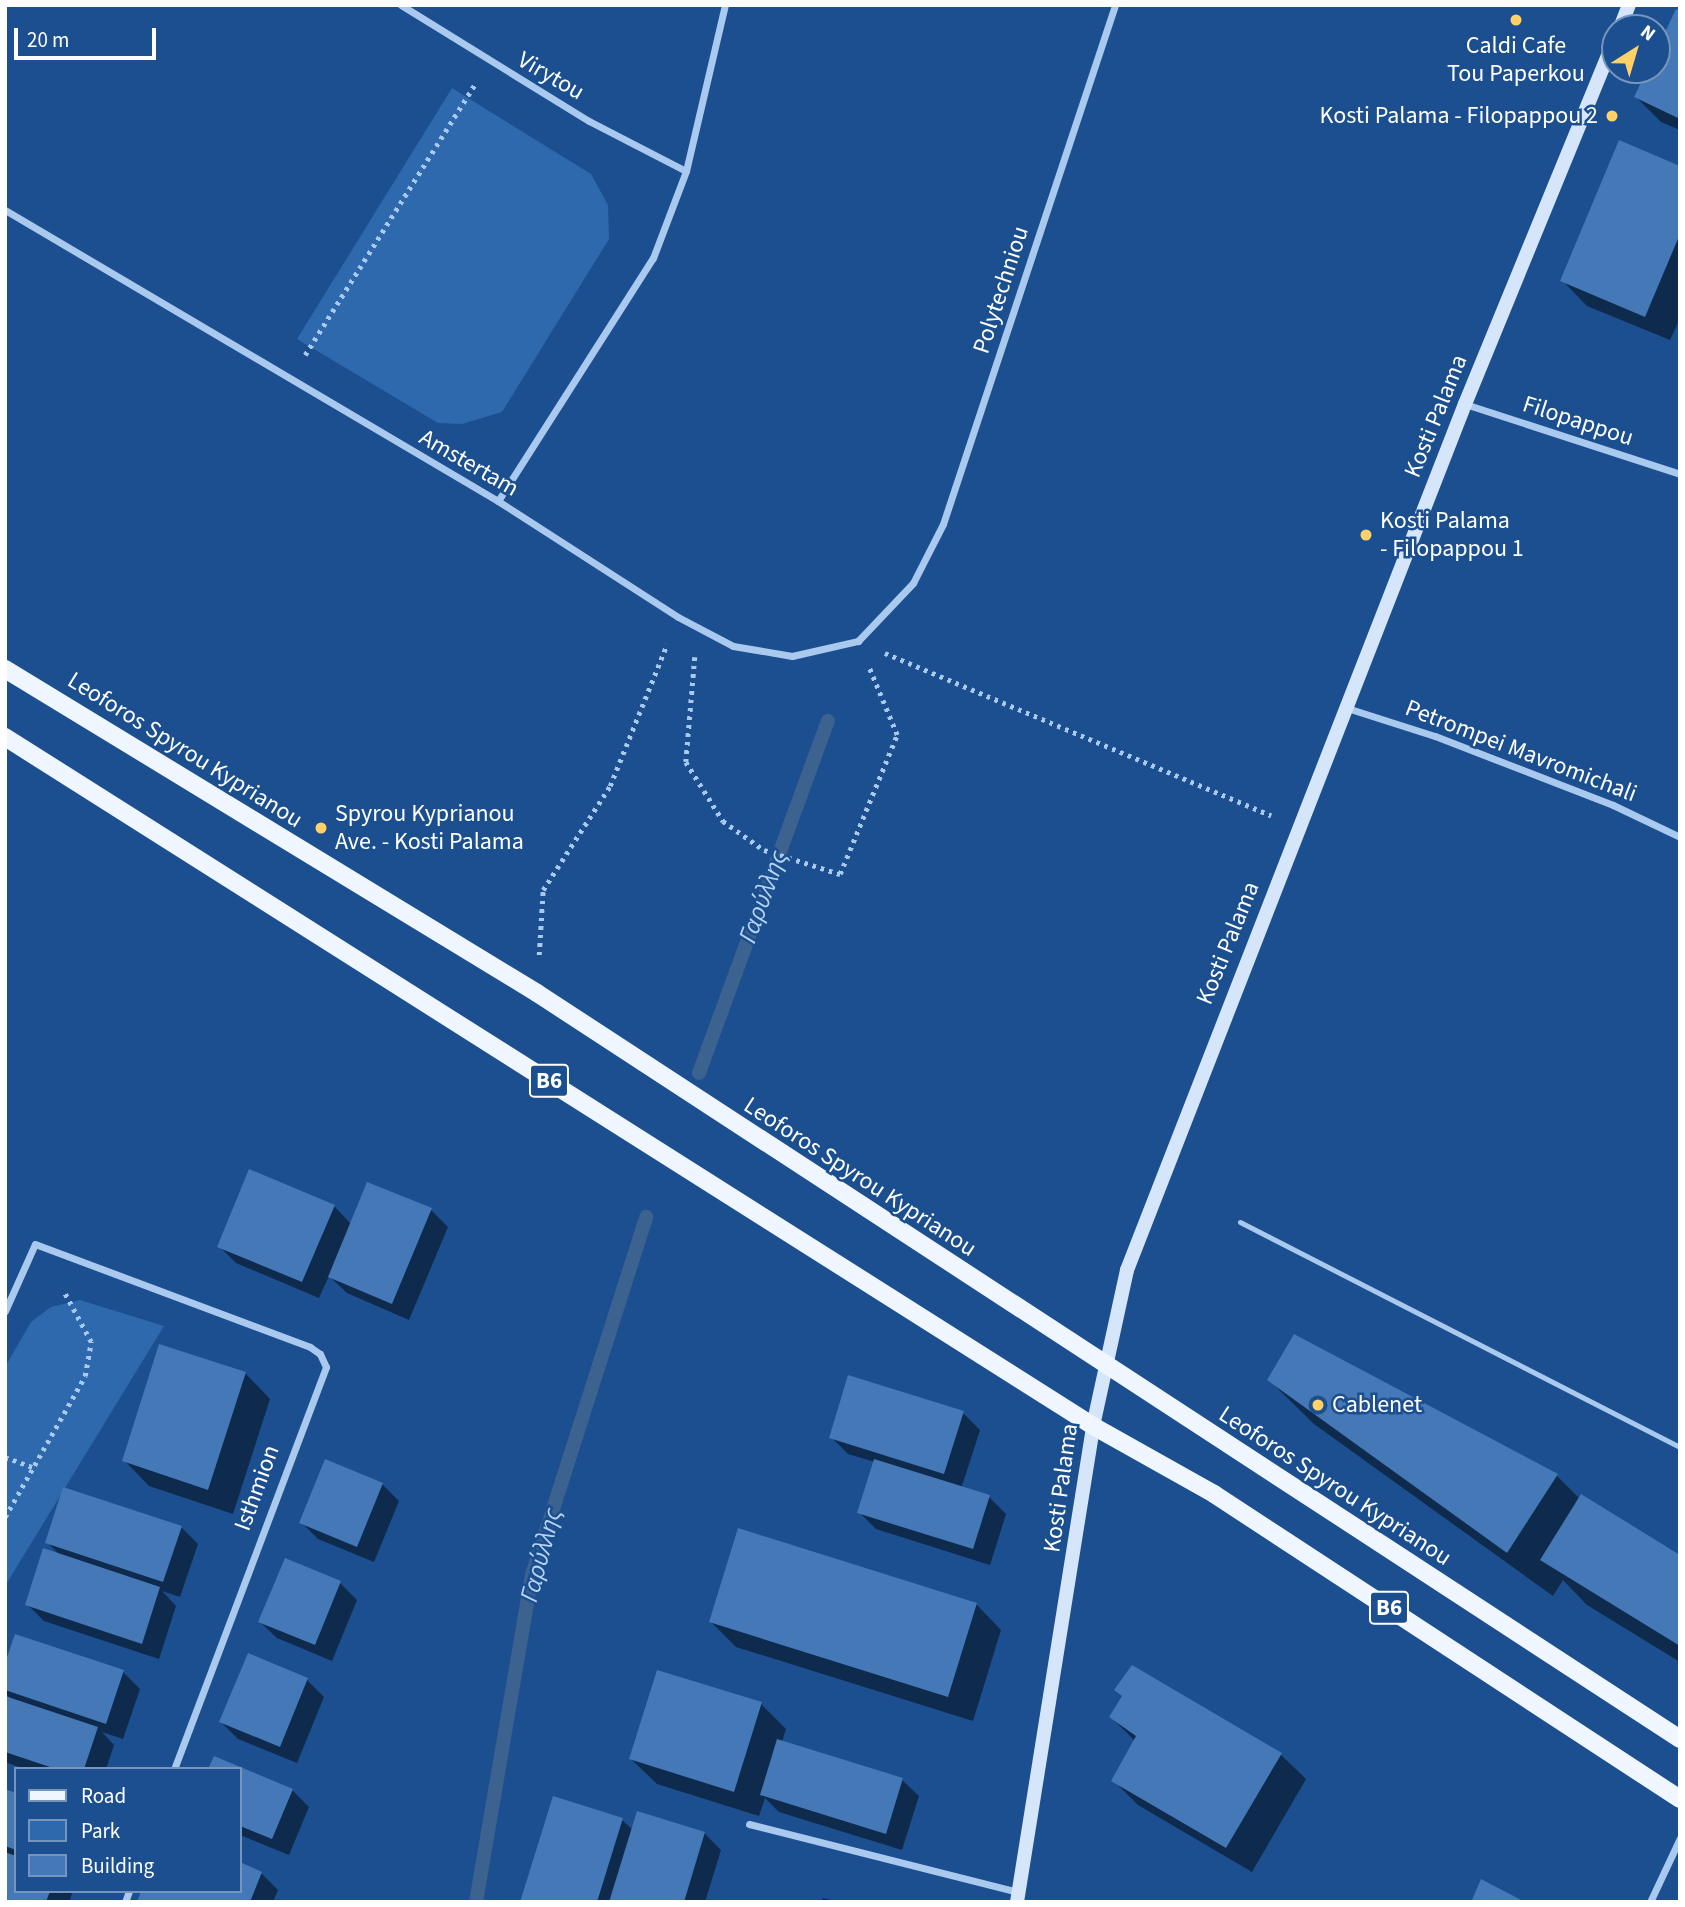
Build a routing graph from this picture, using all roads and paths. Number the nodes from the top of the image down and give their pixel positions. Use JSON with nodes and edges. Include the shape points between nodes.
{"nodes":[{"id":1,"x":401,"y":5,"type":"edge"},
{"id":2,"x":725,"y":5,"type":"edge"},
{"id":3,"x":1115,"y":5,"type":"edge"},
{"id":4,"x":489,"y":62,"type":"junction"},
{"id":5,"x":1601,"y":73,"type":"edge"},
{"id":6,"x":686,"y":171,"type":"junction"},
{"id":7,"x":5,"y":210,"type":"edge"},
{"id":8,"x":290,"y":380,"type":"junction"},
{"id":9,"x":1465,"y":404,"type":"junction"},
{"id":10,"x":1680,"y":474,"type":"edge"},
{"id":11,"x":498,"y":501,"type":"junction"},
{"id":12,"x":678,"y":617,"type":"junction"},
{"id":13,"x":698,"y":628,"type":"junction"},
{"id":14,"x":859,"y":641,"type":"junction"},
{"id":15,"x":5,"y":668,"type":"edge"},
{"id":16,"x":1346,"y":708,"type":"junction"},
{"id":17,"x":5,"y":737,"type":"edge"},
{"id":18,"x":1300,"y":827,"type":"junction"},
{"id":19,"x":1680,"y":837,"type":"edge"},
{"id":20,"x":537,"y":993,"type":"junction"},
{"id":21,"x":1240,"y":1222,"type":"dead end"},
{"id":22,"x":65,"y":1294,"type":"dead end"},
{"id":23,"x":5,"y":1311,"type":"edge"},
{"id":24,"x":1106,"y":1369,"type":"junction"},
{"id":25,"x":1093,"y":1426,"type":"junction"},
{"id":26,"x":1680,"y":1447,"type":"edge"},
{"id":27,"x":5,"y":1457,"type":"edge"},
{"id":28,"x":33,"y":1467,"type":"junction"},
{"id":29,"x":5,"y":1517,"type":"edge"},
{"id":30,"x":1680,"y":1739,"type":"edge"},
{"id":31,"x":175,"y":1767,"type":"edge"},
{"id":32,"x":1680,"y":1799,"type":"edge"},
{"id":33,"x":748,"y":1824,"type":"dead end"},
{"id":34,"x":1680,"y":1838,"type":"edge"},
{"id":35,"x":1017,"y":1897,"type":"edge"},
{"id":36,"x":1650,"y":1902,"type":"edge"}],
"edges":[{"from":1,"to":4,"type":"street","name":"Virytou"},
{"from":2,"to":6,"type":"street"},
{"from":3,"to":14,"type":"street","name":"Polytechniou","via":[[943,524],[914,583]]},
{"from":4,"to":6,"type":"street","name":"Virytou"},
{"from":4,"to":8,"type":"path"},
{"from":5,"to":9,"type":"street","name":"Kosti Palama"},
{"from":6,"to":11,"type":"street","via":[[653,258]]},
{"from":7,"to":8,"type":"street","name":"Amstertam"},
{"from":8,"to":11,"type":"street","name":"Amstertam"},
{"from":9,"to":10,"type":"street","name":"Filopappou"},
{"from":9,"to":16,"type":"street","name":"Kosti Palama"},
{"from":11,"to":12,"type":"street","name":"Amstertam"},
{"from":12,"to":13,"type":"street","name":"Amstertam"},
{"from":12,"to":20,"type":"path","via":[[610,786],[543,890]]},
{"from":13,"to":14,"type":"street","name":"Amstertam","via":[[733,646],[792,656]]},
{"from":13,"to":14,"type":"path","via":[[686,762],[723,821],[764,850],[840,873],[897,735]]},
{"from":14,"to":18,"type":"path"},
{"from":15,"to":20,"type":"main road","name":"Leoforos Spyrou Kyprianou","number":"B6"},
{"from":16,"to":18,"type":"street","name":"Kosti Palama"},
{"from":16,"to":19,"type":"street","name":"Petrompei Mavromichali","via":[[1461,746],[1613,805]]},
{"from":17,"to":25,"type":"main road","number":"B6"},
{"from":18,"to":24,"type":"street","name":"Kosti Palama","via":[[1127,1270]]},
{"from":20,"to":24,"type":"main road","name":"Leoforos Spyrou Kyprianou","number":"B6"},
{"from":21,"to":26,"type":"lane"},
{"from":22,"to":28,"type":"path","via":[[91,1342],[85,1376]]},
{"from":23,"to":31,"type":"street","name":"Isthmion","via":[[35,1244],[310,1347],[326,1367]]},
{"from":24,"to":25,"type":"street","name":"Kosti Palama"},
{"from":24,"to":30,"type":"main road","name":"Leoforos Spyrou Kyprianou","number":"B6"},
{"from":25,"to":32,"type":"main road","number":"B6","via":[[1214,1494]]},
{"from":25,"to":35,"type":"street","name":"Kosti Palama"},
{"from":27,"to":28,"type":"path"},
{"from":28,"to":29,"type":"path"},
{"from":33,"to":35,"type":"street"},
{"from":34,"to":36,"type":"street"}]}
